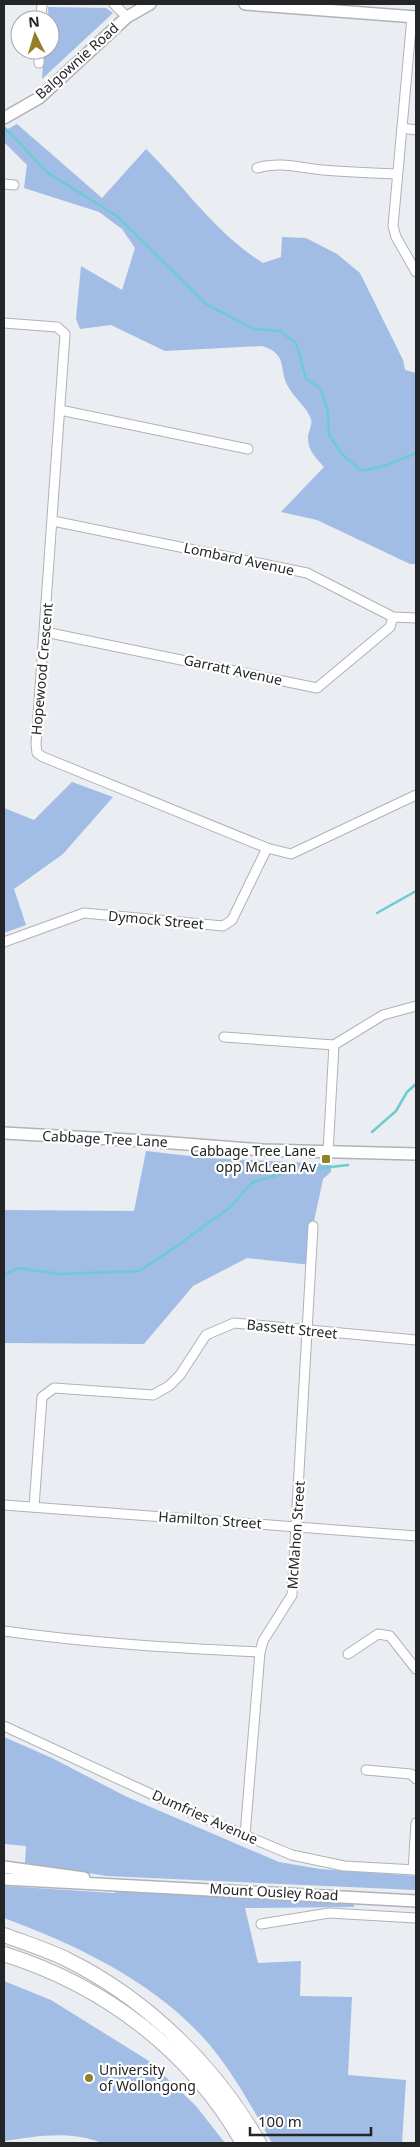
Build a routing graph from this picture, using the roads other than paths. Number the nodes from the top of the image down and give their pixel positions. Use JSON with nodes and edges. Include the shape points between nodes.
{"nodes":[{"id":1,"x":114,"y":4,"type":"edge"},
{"id":2,"x":150,"y":4,"type":"edge"},
{"id":3,"x":245,"y":4,"type":"edge"},
{"id":4,"x":358,"y":8,"type":"edge"},
{"id":5,"x":127,"y":17,"type":"junction"},
{"id":6,"x":414,"y":17,"type":"edge"},
{"id":7,"x":39,"y":60,"type":"edge"},
{"id":8,"x":39,"y":64,"type":"dead end"},
{"id":9,"x":8,"y":116,"type":"edge"},
{"id":10,"x":402,"y":128,"type":"junction"},
{"id":11,"x":416,"y":130,"type":"edge"},
{"id":12,"x":257,"y":168,"type":"dead end"},
{"id":13,"x":397,"y":174,"type":"junction"},
{"id":14,"x":4,"y":184,"type":"edge"},
{"id":15,"x":14,"y":185,"type":"dead end"},
{"id":16,"x":416,"y":272,"type":"edge"},
{"id":17,"x":4,"y":323,"type":"edge"},
{"id":18,"x":60,"y":410,"type":"junction"},
{"id":19,"x":248,"y":449,"type":"dead end"},
{"id":20,"x":53,"y":521,"type":"junction"},
{"id":21,"x":393,"y":617,"type":"junction"},
{"id":22,"x":416,"y":618,"type":"edge"},
{"id":23,"x":45,"y":632,"type":"junction"},
{"id":24,"x":416,"y":795,"type":"edge"},
{"id":25,"x":267,"y":848,"type":"junction"},
{"id":26,"x":4,"y":942,"type":"edge"},
{"id":27,"x":416,"y":1006,"type":"edge"},
{"id":28,"x":224,"y":1037,"type":"dead end"},
{"id":29,"x":334,"y":1045,"type":"junction"},
{"id":30,"x":4,"y":1133,"type":"edge"},
{"id":31,"x":328,"y":1152,"type":"junction"},
{"id":32,"x":416,"y":1154,"type":"edge"},
{"id":33,"x":313,"y":1226,"type":"dead end"},
{"id":34,"x":308,"y":1331,"type":"junction"},
{"id":35,"x":416,"y":1340,"type":"edge"},
{"id":36,"x":4,"y":1505,"type":"edge"},
{"id":37,"x":34,"y":1507,"type":"junction"},
{"id":38,"x":297,"y":1527,"type":"junction"},
{"id":39,"x":416,"y":1536,"type":"edge"},
{"id":40,"x":4,"y":1630,"type":"edge"},
{"id":41,"x":260,"y":1652,"type":"junction"},
{"id":42,"x":348,"y":1654,"type":"dead end"},
{"id":43,"x":416,"y":1669,"type":"edge"},
{"id":44,"x":4,"y":1726,"type":"edge"},
{"id":45,"x":366,"y":1770,"type":"dead end"},
{"id":46,"x":416,"y":1779,"type":"edge"},
{"id":47,"x":416,"y":1823,"type":"edge"},
{"id":48,"x":245,"y":1835,"type":"junction"},
{"id":49,"x":4,"y":1867,"type":"edge"},
{"id":50,"x":415,"y":1870,"type":"edge"},
{"id":51,"x":4,"y":1879,"type":"edge"},
{"id":52,"x":132,"y":1884,"type":"junction"},
{"id":53,"x":416,"y":1901,"type":"edge"},
{"id":54,"x":416,"y":1918,"type":"edge"},
{"id":55,"x":261,"y":1924,"type":"dead end"},
{"id":56,"x":4,"y":1930,"type":"edge"},
{"id":57,"x":4,"y":1935,"type":"edge"},
{"id":58,"x":4,"y":1954,"type":"edge"},
{"id":59,"x":98,"y":1977,"type":"junction"},
{"id":60,"x":243,"y":2143,"type":"edge"},
{"id":61,"x":259,"y":2143,"type":"edge"}],
"edges":[{"from":1,"to":5,"type":"street"},
{"from":2,"to":5,"type":"main road","name":"Balgownie Road"},
{"from":3,"to":4,"type":"main road"},
{"from":4,"to":6,"type":"main road"},
{"from":5,"to":9,"type":"main road","name":"Balgownie Road","via":[[50,88]]},
{"from":6,"to":10,"type":"street"},
{"from":7,"to":8,"type":"street"},
{"from":10,"to":11,"type":"street"},
{"from":10,"to":13,"type":"street"},
{"from":12,"to":13,"type":"street","via":[[283,164],[321,170]]},
{"from":13,"to":16,"type":"street","via":[[393,226]]},
{"from":14,"to":15,"type":"street"},
{"from":17,"to":18,"type":"street","name":"Hopewood Crescent","via":[[57,327],[65,334]]},
{"from":18,"to":19,"type":"street"},
{"from":18,"to":20,"type":"street","name":"Hopewood Crescent"},
{"from":20,"to":21,"type":"street","name":"Lombard Avenue","via":[[307,573]]},
{"from":20,"to":23,"type":"street","name":"Hopewood Crescent"},
{"from":21,"to":22,"type":"street","name":"Lombard Avenue"},
{"from":21,"to":23,"type":"street","name":"Garratt Avenue","via":[[390,627],[317,688]]},
{"from":23,"to":25,"type":"street","name":"Hopewood Crescent","via":[[36,744],[43,757]]},
{"from":24,"to":25,"type":"street","name":"Hopewood Crescent","via":[[291,854]]},
{"from":25,"to":26,"type":"street","name":"Dymock Street","via":[[232,920],[223,926],[84,914]]},
{"from":27,"to":29,"type":"street","via":[[383,1015]]},
{"from":28,"to":29,"type":"street"},
{"from":29,"to":31,"type":"street"},
{"from":30,"to":31,"type":"main road","name":"Cabbage Tree Lane"},
{"from":31,"to":32,"type":"main road","name":"Cabbage Tree Lane"},
{"from":33,"to":34,"type":"street","name":"McMahon Street"},
{"from":34,"to":35,"type":"street","name":"Bassett Street"},
{"from":34,"to":37,"type":"street","name":"Bassett Street","via":[[234,1323],[206,1335],[180,1375],[153,1395],[54,1388],[42,1397]]},
{"from":34,"to":38,"type":"street","name":"McMahon Street"},
{"from":36,"to":37,"type":"street","name":"Hamilton Street"},
{"from":37,"to":38,"type":"street","name":"Hamilton Street"},
{"from":38,"to":39,"type":"street","name":"Hamilton Street"},
{"from":38,"to":41,"type":"street","name":"McMahon Street","via":[[292,1595],[263,1641]]},
{"from":40,"to":41,"type":"street","via":[[150,1647]]},
{"from":41,"to":48,"type":"street","name":"McMahon Street"},
{"from":42,"to":43,"type":"street","via":[[378,1634],[390,1636]]},
{"from":44,"to":48,"type":"street","name":"Dumfries Avenue"},
{"from":45,"to":46,"type":"street","via":[[411,1774]]},
{"from":47,"to":50,"type":"street"},
{"from":48,"to":50,"type":"street","name":"Dumfries Avenue","via":[[292,1855],[344,1866]]},
{"from":49,"to":52,"type":"main road","name":"Mount Ousley Road"},
{"from":51,"to":52,"type":"main road","name":"Mount Ousley Road"},
{"from":52,"to":53,"type":"main road","name":"Mount Ousley Road"},
{"from":54,"to":55,"type":"street","name":"Mount Ousley Road","via":[[328,1913]]},
{"from":56,"to":59,"type":"highway","via":[[44,1943]]},
{"from":57,"to":59,"type":"highway"},
{"from":58,"to":60,"type":"highway","via":[[52,1970],[98,1994],[140,2023],[190,2070]]},
{"from":59,"to":61,"type":"highway","via":[[142,2006],[175,2036],[222,2087]]}]}
